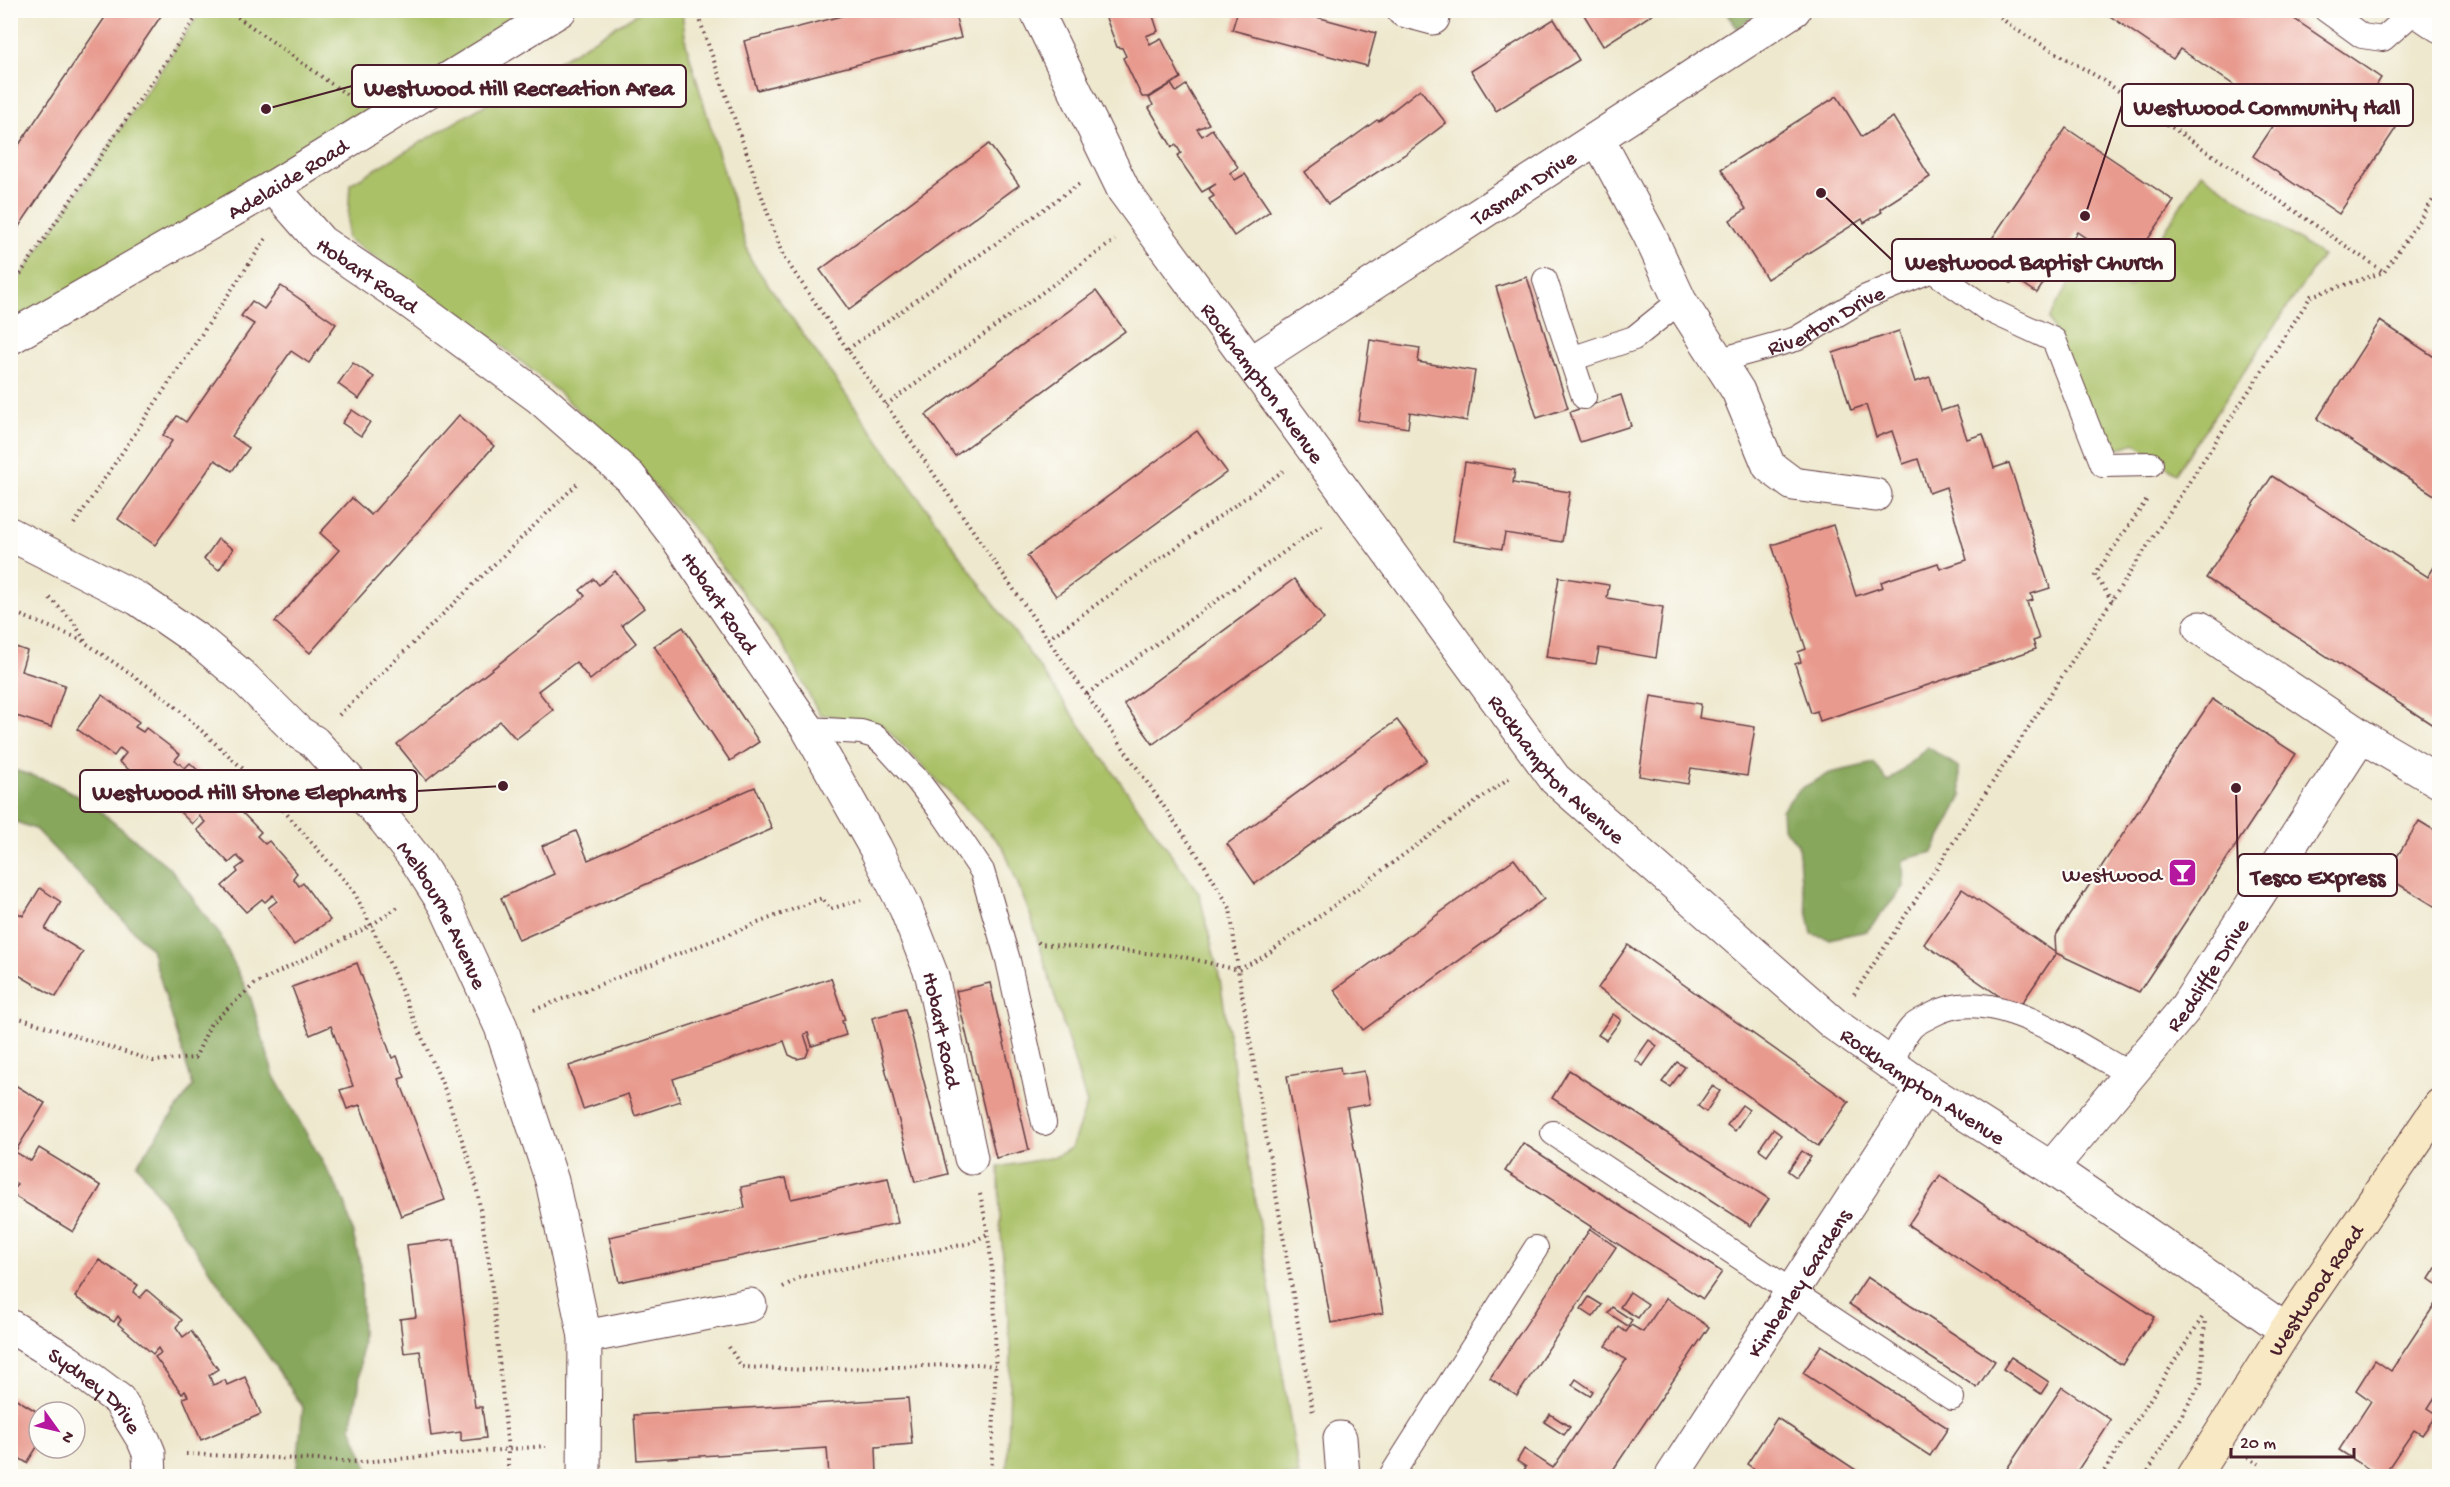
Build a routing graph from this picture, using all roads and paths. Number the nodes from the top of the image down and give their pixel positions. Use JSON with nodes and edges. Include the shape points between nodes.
{"nodes":[{"id":1,"x":201,"y":10,"type":"edge"},
{"id":2,"x":228,"y":10,"type":"edge"},
{"id":3,"x":560,"y":10,"type":"edge"},
{"id":4,"x":696,"y":10,"type":"edge"},
{"id":5,"x":1036,"y":10,"type":"edge"},
{"id":6,"x":1794,"y":10,"type":"edge"},
{"id":7,"x":1991,"y":10,"type":"edge"},
{"id":8,"x":2326,"y":10,"type":"edge"},
{"id":9,"x":2416,"y":10,"type":"edge"},
{"id":10,"x":2439,"y":26,"type":"edge"},
{"id":11,"x":353,"y":100,"type":"dead end"},
{"id":12,"x":1598,"y":139,"type":"junction"},
{"id":13,"x":1110,"y":162,"type":"junction"},
{"id":14,"x":273,"y":187,"type":"junction"},
{"id":15,"x":2439,"y":190,"type":"edge"},
{"id":16,"x":1144,"y":219,"type":"junction"},
{"id":17,"x":270,"y":234,"type":"dead end"},
{"id":18,"x":2384,"y":272,"type":"junction"},
{"id":19,"x":1545,"y":280,"type":"dead end"},
{"id":20,"x":10,"y":290,"type":"edge"},
{"id":21,"x":1680,"y":301,"type":"junction"},
{"id":22,"x":10,"y":338,"type":"edge"},
{"id":23,"x":848,"y":349,"type":"junction"},
{"id":24,"x":1571,"y":359,"type":"junction"},
{"id":25,"x":1720,"y":360,"type":"junction"},
{"id":26,"x":1251,"y":363,"type":"junction"},
{"id":27,"x":1584,"y":397,"type":"dead end"},
{"id":28,"x":886,"y":405,"type":"junction"},
{"id":29,"x":1313,"y":449,"type":"junction"},
{"id":30,"x":605,"y":456,"type":"junction"},
{"id":31,"x":2151,"y":464,"type":"joint"},
{"id":32,"x":1875,"y":495,"type":"dead end"},
{"id":33,"x":1353,"y":503,"type":"junction"},
{"id":34,"x":10,"y":534,"type":"edge"},
{"id":35,"x":54,"y":555,"type":"junction"},
{"id":36,"x":2112,"y":601,"type":"junction"},
{"id":37,"x":10,"y":611,"type":"edge"},
{"id":38,"x":2200,"y":628,"type":"dead end"},
{"id":39,"x":1048,"y":639,"type":"junction"},
{"id":40,"x":1087,"y":694,"type":"junction"},
{"id":41,"x":808,"y":729,"type":"junction"},
{"id":42,"x":2361,"y":736,"type":"junction"},
{"id":43,"x":314,"y":742,"type":"junction"},
{"id":44,"x":1539,"y":757,"type":"junction"},
{"id":45,"x":2439,"y":782,"type":"edge"},
{"id":46,"x":896,"y":890,"type":"junction"},
{"id":47,"x":992,"y":906,"type":"junction"},
{"id":48,"x":370,"y":926,"type":"junction"},
{"id":49,"x":1238,"y":970,"type":"junction"},
{"id":50,"x":10,"y":1015,"type":"edge"},
{"id":51,"x":1834,"y":1024,"type":"junction"},
{"id":52,"x":501,"y":1027,"type":"junction"},
{"id":53,"x":1890,"y":1064,"type":"junction"},
{"id":54,"x":2130,"y":1074,"type":"junction"},
{"id":55,"x":1924,"y":1088,"type":"junction"},
{"id":56,"x":2439,"y":1105,"type":"edge"},
{"id":57,"x":1044,"y":1122,"type":"dead end"},
{"id":58,"x":1553,"y":1133,"type":"dead end"},
{"id":59,"x":971,"y":1158,"type":"joint"},
{"id":60,"x":2051,"y":1168,"type":"junction"},
{"id":61,"x":989,"y":1233,"type":"junction"},
{"id":62,"x":1536,"y":1248,"type":"dead end"},
{"id":63,"x":1792,"y":1292,"type":"junction"},
{"id":64,"x":750,"y":1305,"type":"joint"},
{"id":65,"x":709,"y":1313,"type":"junction"},
{"id":66,"x":10,"y":1326,"type":"edge"},
{"id":67,"x":2286,"y":1330,"type":"junction"},
{"id":68,"x":585,"y":1337,"type":"junction"},
{"id":69,"x":995,"y":1366,"type":"junction"},
{"id":70,"x":1952,"y":1398,"type":"dead end"},
{"id":71,"x":1341,"y":1438,"type":"joint"},
{"id":72,"x":508,"y":1450,"type":"junction"},
{"id":73,"x":149,"y":1465,"type":"edge"},
{"id":74,"x":508,"y":1476,"type":"edge"},
{"id":75,"x":584,"y":1476,"type":"edge"},
{"id":76,"x":991,"y":1476,"type":"edge"},
{"id":77,"x":1343,"y":1476,"type":"edge"},
{"id":78,"x":1391,"y":1476,"type":"edge"},
{"id":79,"x":1672,"y":1476,"type":"edge"},
{"id":80,"x":2101,"y":1476,"type":"edge"},
{"id":81,"x":2145,"y":1476,"type":"edge"},
{"id":82,"x":2194,"y":1476,"type":"edge"}],
"edges":[{"from":1,"to":20,"type":"path"},
{"from":2,"to":11,"type":"path"},
{"from":3,"to":14,"type":"street","name":"Adelaide Road"},
{"from":4,"to":23,"type":"path","via":[[783,255]]},
{"from":5,"to":13,"type":"street","name":"Rockhampton Avenue"},
{"from":6,"to":12,"type":"street","name":"Tasman Drive"},
{"from":7,"to":18,"type":"path","via":[[2014,29],[2098,77]]},
{"from":8,"to":9,"type":"lane","via":[[2362,36],[2383,39]]},
{"from":9,"to":10,"type":"street"},
{"from":12,"to":21,"type":"street"},
{"from":12,"to":26,"type":"street","name":"Tasman Drive"},
{"from":13,"to":16,"type":"street","name":"Rockhampton Avenue"},
{"from":13,"to":23,"type":"path"},
{"from":14,"to":22,"type":"street","name":"Adelaide Road"},
{"from":14,"to":30,"type":"street","name":"Hobart Road","via":[[321,242],[485,355]]},
{"from":15,"to":18,"type":"path"},
{"from":16,"to":26,"type":"street","name":"Rockhampton Avenue"},
{"from":16,"to":28,"type":"path"},
{"from":17,"to":35,"type":"path"},
{"from":18,"to":36,"type":"path","via":[[2311,296]]},
{"from":19,"to":24,"type":"lane"},
{"from":21,"to":24,"type":"lane","via":[[1634,338]]},
{"from":21,"to":25,"type":"street"},
{"from":23,"to":28,"type":"path"},
{"from":24,"to":27,"type":"lane"},
{"from":25,"to":31,"type":"lane","name":"Riverton Drive","via":[[1796,339],[1866,297],[1932,270],[1987,309],[2054,340],[2103,465]]},
{"from":25,"to":32,"type":"street","via":[[1738,391],[1769,466],[1793,484]]},
{"from":26,"to":29,"type":"street","name":"Rockhampton Avenue"},
{"from":28,"to":39,"type":"path"},
{"from":29,"to":33,"type":"street","name":"Rockhampton Avenue"},
{"from":29,"to":39,"type":"path"},
{"from":30,"to":41,"type":"street","name":"Hobart Road","via":[[630,477],[677,538]]},
{"from":30,"to":43,"type":"path"},
{"from":31,"to":36,"type":"path","via":[[2164,474],[2095,575]]},
{"from":33,"to":40,"type":"path"},
{"from":33,"to":44,"type":"street","name":"Rockhampton Avenue"},
{"from":34,"to":35,"type":"street","name":"Melbourne Avenue"},
{"from":35,"to":43,"type":"street","name":"Melbourne Avenue","via":[[138,599],[202,643],[298,732]]},
{"from":36,"to":51,"type":"path"},
{"from":37,"to":48,"type":"path","via":[[80,639],[168,700],[265,789],[352,890]]},
{"from":38,"to":42,"type":"street"},
{"from":39,"to":40,"type":"path"},
{"from":40,"to":49,"type":"path","via":[[1206,866],[1230,908]]},
{"from":41,"to":46,"type":"street","name":"Hobart Road"},
{"from":41,"to":47,"type":"lane","via":[[861,732],[884,744],[944,815],[982,871]]},
{"from":42,"to":45,"type":"street"},
{"from":42,"to":54,"type":"street","name":"Redcliffe Drive","via":[[2184,1010]]},
{"from":43,"to":52,"type":"street","name":"Melbourne Avenue","via":[[386,820],[415,858],[445,905]]},
{"from":44,"to":49,"type":"path","via":[[1263,957]]},
{"from":44,"to":51,"type":"street","name":"Rockhampton Avenue","via":[[1555,779]]},
{"from":46,"to":52,"type":"path","via":[[830,909],[822,898],[528,1012]]},
{"from":46,"to":59,"type":"street","name":"Hobart Road","via":[[932,976]]},
{"from":47,"to":49,"type":"path","via":[[1018,922],[1040,944],[1180,956]]},
{"from":47,"to":57,"type":"lane"},
{"from":48,"to":50,"type":"path","via":[[255,984],[211,1023],[195,1058],[153,1061]]},
{"from":48,"to":72,"type":"path","via":[[445,1090],[475,1178],[490,1268]]},
{"from":49,"to":71,"type":"path","via":[[1317,1435]]},
{"from":51,"to":53,"type":"street","name":"Rockhampton Avenue"},
{"from":52,"to":68,"type":"street","name":"Melbourne Avenue","via":[[552,1181]]},
{"from":53,"to":54,"type":"lane","via":[[1912,1027],[1938,1011],[1967,1004],[1997,1007],[2036,1022]]},
{"from":53,"to":55,"type":"street","name":"Rockhampton Avenue"},
{"from":54,"to":60,"type":"street","name":"Redcliffe Drive"},
{"from":55,"to":60,"type":"street","name":"Rockhampton Avenue"},
{"from":55,"to":63,"type":"street","name":"Kimberley Gardens"},
{"from":56,"to":67,"type":"street","name":"Westwood Road"},
{"from":58,"to":63,"type":"lane"},
{"from":59,"to":61,"type":"path"},
{"from":60,"to":67,"type":"street","name":"Rockhampton Avenue"},
{"from":61,"to":64,"type":"path","via":[[971,1243],[801,1278]]},
{"from":61,"to":69,"type":"path"},
{"from":62,"to":78,"type":"lane"},
{"from":63,"to":70,"type":"lane"},
{"from":63,"to":79,"type":"street","name":"Kimberley Gardens"},
{"from":64,"to":65,"type":"street"},
{"from":65,"to":68,"type":"street"},
{"from":65,"to":69,"type":"path","via":[[742,1367],[805,1370]]},
{"from":66,"to":73,"type":"street","name":"Sydney Drive","via":[[67,1361],[119,1400],[144,1441]]},
{"from":67,"to":82,"type":"street","name":"Westwood Road"},
{"from":68,"to":75,"type":"street","name":"Melbourne Avenue"},
{"from":69,"to":76,"type":"path"},
{"from":71,"to":77,"type":"street"},
{"from":72,"to":73,"type":"path","via":[[363,1462]]},
{"from":72,"to":74,"type":"path"},
{"from":80,"to":81,"type":"path","via":[[2206,1312],[2201,1383]]}]}
